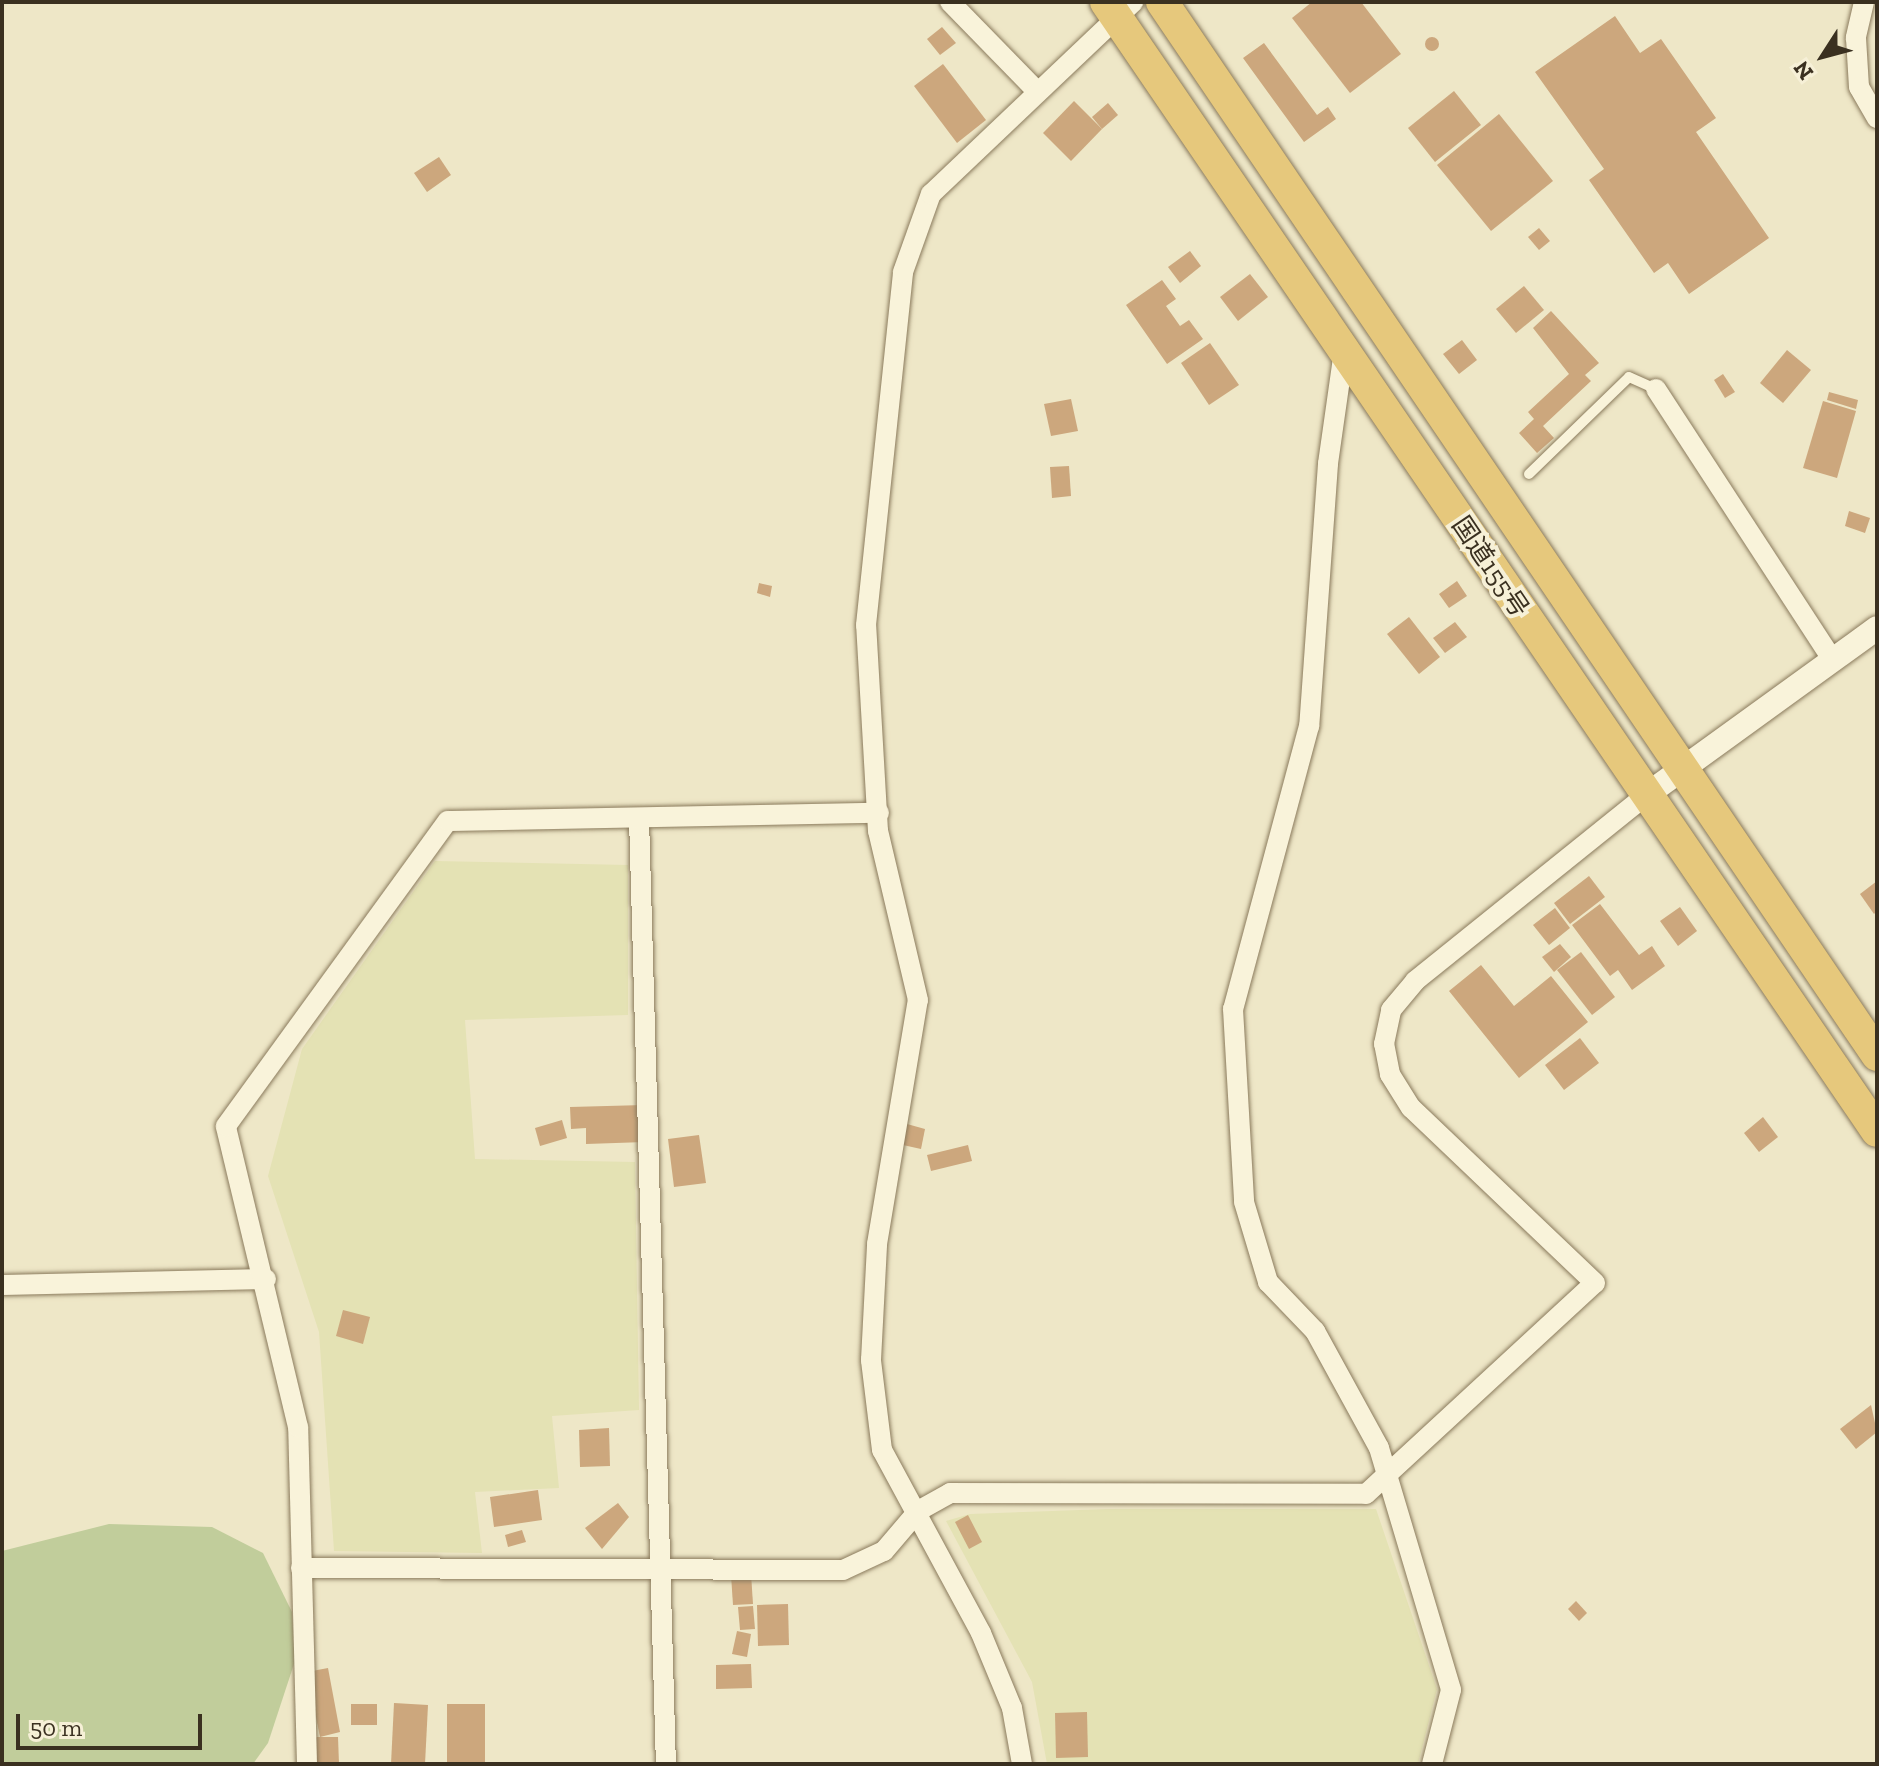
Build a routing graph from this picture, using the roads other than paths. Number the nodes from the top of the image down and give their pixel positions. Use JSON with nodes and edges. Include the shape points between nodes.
{"nodes":[{"id":1,"x":950,"y":2,"type":"edge"},
{"id":2,"x":1162,"y":2,"type":"edge"},
{"id":3,"x":1864,"y":2,"type":"edge"},
{"id":4,"x":1119,"y":9,"type":"edge"},
{"id":5,"x":1035,"y":89,"type":"junction"},
{"id":6,"x":1877,"y":118,"type":"edge"},
{"id":7,"x":1344,"y":351,"type":"junction"},
{"id":8,"x":1656,"y":389,"type":"joint"},
{"id":9,"x":1529,"y":474,"type":"dead end"},
{"id":10,"x":1876,"y":629,"type":"edge"},
{"id":11,"x":1831,"y":657,"type":"junction"},
{"id":12,"x":1683,"y":767,"type":"junction"},
{"id":13,"x":1645,"y":796,"type":"junction"},
{"id":14,"x":879,"y":813,"type":"junction"},
{"id":15,"x":639,"y":818,"type":"junction"},
{"id":16,"x":1877,"y":1055,"type":"edge"},
{"id":17,"x":1877,"y":1131,"type":"edge"},
{"id":18,"x":266,"y":1279,"type":"junction"},
{"id":19,"x":2,"y":1285,"type":"edge"},
{"id":20,"x":1387,"y":1473,"type":"junction"},
{"id":21,"x":918,"y":1511,"type":"junction"},
{"id":22,"x":657,"y":1567,"type":"junction"},
{"id":23,"x":301,"y":1568,"type":"junction"},
{"id":24,"x":307,"y":1764,"type":"edge"},
{"id":25,"x":666,"y":1764,"type":"edge"},
{"id":26,"x":1022,"y":1764,"type":"edge"},
{"id":27,"x":1432,"y":1764,"type":"edge"}],
"edges":[{"from":1,"to":5,"type":"street"},
{"from":2,"to":12,"type":"highway","name":"国道155号"},
{"from":3,"to":6,"type":"street","via":[[1856,38],[1859,87]]},
{"from":4,"to":5,"type":"street"},
{"from":4,"to":7,"type":"highway","name":"国道155号"},
{"from":5,"to":14,"type":"street","via":[[931,194],[903,272],[866,625]]},
{"from":7,"to":13,"type":"highway","name":"国道155号"},
{"from":7,"to":20,"type":"street","via":[[1309,726],[1233,1009],[1244,1202],[1268,1282],[1315,1331]]},
{"from":8,"to":9,"type":"lane","via":[[1629,377]]},
{"from":8,"to":11,"type":"street"},
{"from":10,"to":11,"type":"street"},
{"from":11,"to":12,"type":"street"},
{"from":12,"to":13,"type":"street"},
{"from":12,"to":16,"type":"highway","name":"国道155号"},
{"from":13,"to":17,"type":"highway","name":"国道155号"},
{"from":13,"to":20,"type":"street","via":[[1415,981],[1391,1010],[1384,1044],[1390,1074],[1411,1108],[1595,1283]]},
{"from":14,"to":15,"type":"street"},
{"from":14,"to":21,"type":"street","via":[[918,1000],[877,1244],[871,1360],[882,1450]]},
{"from":15,"to":18,"type":"street","via":[[448,821],[226,1126]]},
{"from":15,"to":22,"type":"street"},
{"from":18,"to":19,"type":"street"},
{"from":18,"to":23,"type":"street","via":[[298,1427]]},
{"from":20,"to":21,"type":"street","via":[[1366,1494],[950,1493]]},
{"from":20,"to":27,"type":"street","via":[[1451,1690]]},
{"from":21,"to":22,"type":"street","via":[[884,1551],[843,1570]]},
{"from":21,"to":26,"type":"street","via":[[981,1633],[1012,1708]]},
{"from":22,"to":23,"type":"street"},
{"from":22,"to":25,"type":"street"},
{"from":23,"to":24,"type":"street"}]}
